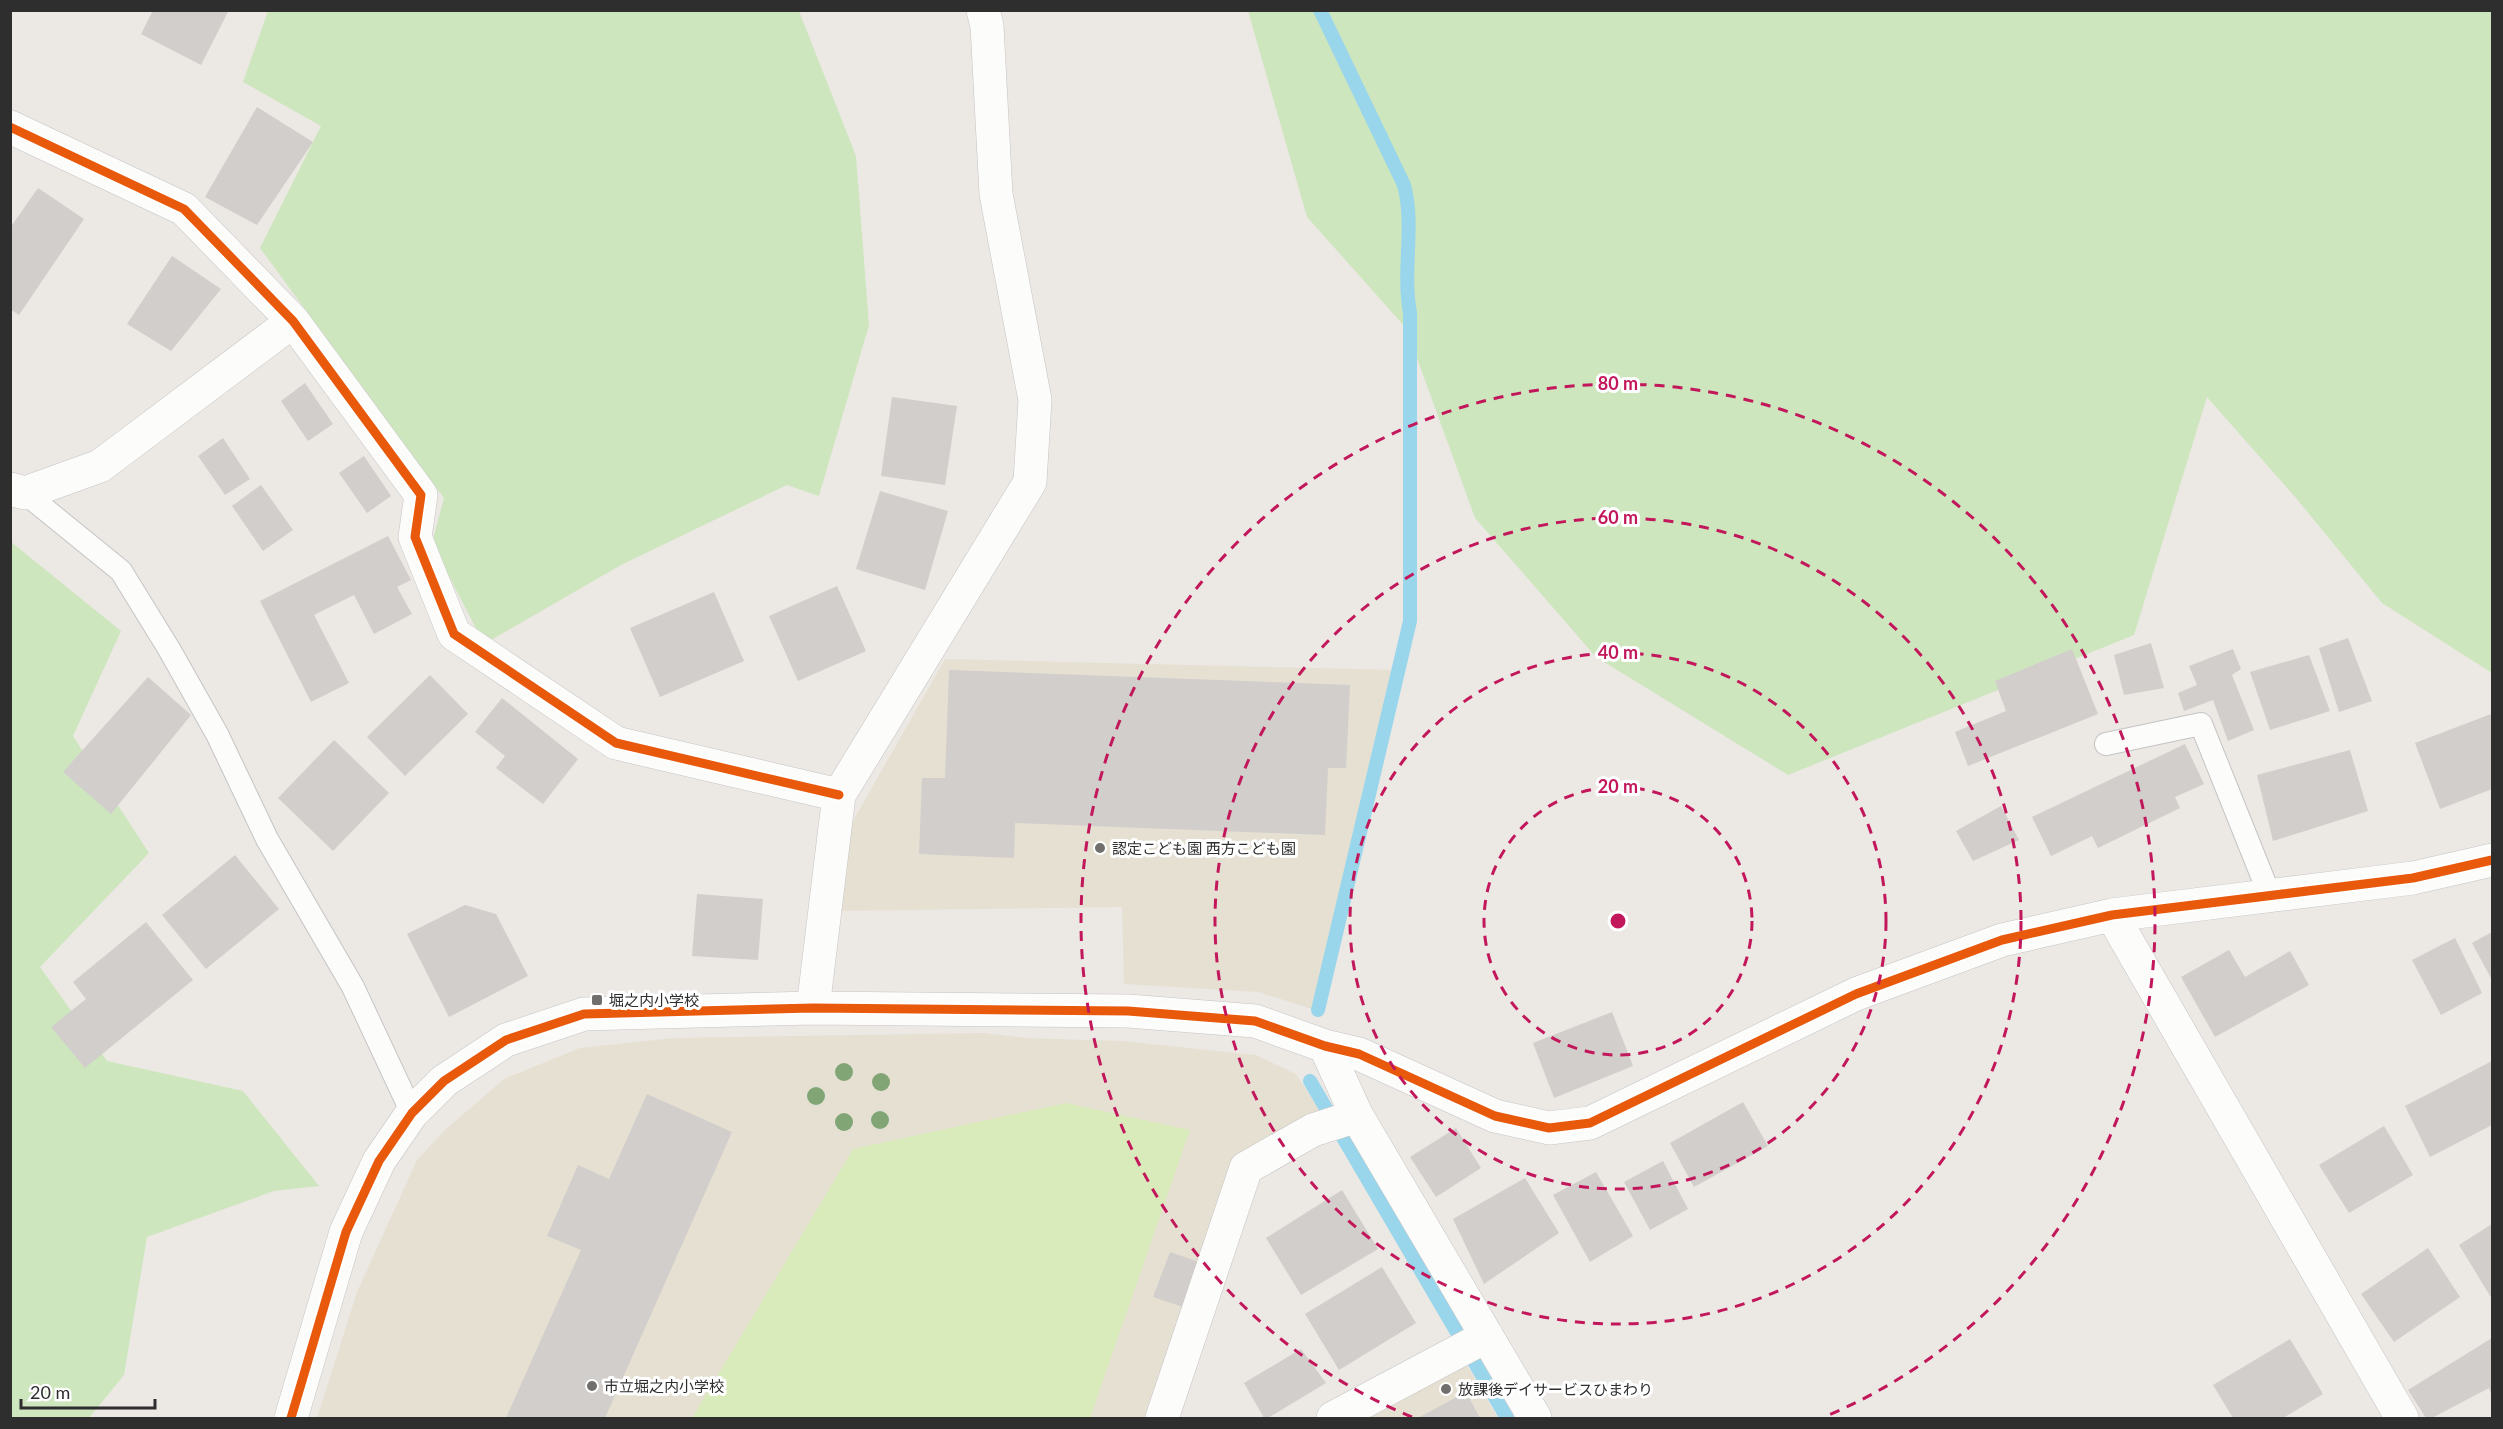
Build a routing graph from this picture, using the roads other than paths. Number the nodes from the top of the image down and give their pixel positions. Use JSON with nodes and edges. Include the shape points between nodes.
{"nodes":[{"id":1,"x":982,"y":10,"type":"edge"},
{"id":2,"x":10,"y":127,"type":"edge"},
{"id":3,"x":293,"y":321,"type":"junction"},
{"id":4,"x":18,"y":491,"type":"edge"},
{"id":5,"x":2106,"y":744,"type":"dead end"},
{"id":6,"x":839,"y":795,"type":"junction"},
{"id":7,"x":2493,"y":860,"type":"edge"},
{"id":8,"x":2270,"y":896,"type":"junction"},
{"id":9,"x":2112,"y":915,"type":"junction"},
{"id":10,"x":813,"y":1008,"type":"junction"},
{"id":11,"x":1325,"y":1046,"type":"junction"},
{"id":12,"x":412,"y":1113,"type":"junction"},
{"id":13,"x":1344,"y":1120,"type":"junction"},
{"id":14,"x":1485,"y":1337,"type":"junction"},
{"id":15,"x":291,"y":1419,"type":"edge"},
{"id":16,"x":1162,"y":1419,"type":"edge"},
{"id":17,"x":1333,"y":1419,"type":"edge"},
{"id":18,"x":1535,"y":1419,"type":"edge"},
{"id":19,"x":2402,"y":1419,"type":"edge"}],
"edges":[{"from":1,"to":6,"type":"street","via":[[987,26],[996,194],[1035,400],[1030,482]]},
{"from":2,"to":3,"type":"street","via":[[184,209]]},
{"from":3,"to":4,"type":"street","via":[[100,466]]},
{"from":3,"to":6,"type":"street","via":[[421,495],[415,537],[454,634],[616,743]]},
{"from":4,"to":12,"type":"lane","via":[[121,571],[217,734],[267,839],[353,987]]},
{"from":5,"to":8,"type":"lane","via":[[2201,724]]},
{"from":6,"to":10,"type":"street"},
{"from":7,"to":8,"type":"street","via":[[2413,878]]},
{"from":8,"to":9,"type":"street"},
{"from":9,"to":11,"type":"street","via":[[2002,940],[1856,994],[1590,1123],[1549,1128],[1495,1116],[1359,1054]]},
{"from":9,"to":19,"type":"street"},
{"from":10,"to":11,"type":"street","via":[[1128,1011],[1255,1021]]},
{"from":10,"to":12,"type":"street","via":[[584,1014],[506,1040],[444,1081]]},
{"from":11,"to":13,"type":"street"},
{"from":12,"to":15,"type":"street","via":[[379,1161],[346,1232]]},
{"from":13,"to":14,"type":"street"},
{"from":13,"to":16,"type":"street","via":[[1313,1130],[1246,1168]]},
{"from":14,"to":17,"type":"street"},
{"from":14,"to":18,"type":"street"}]}
